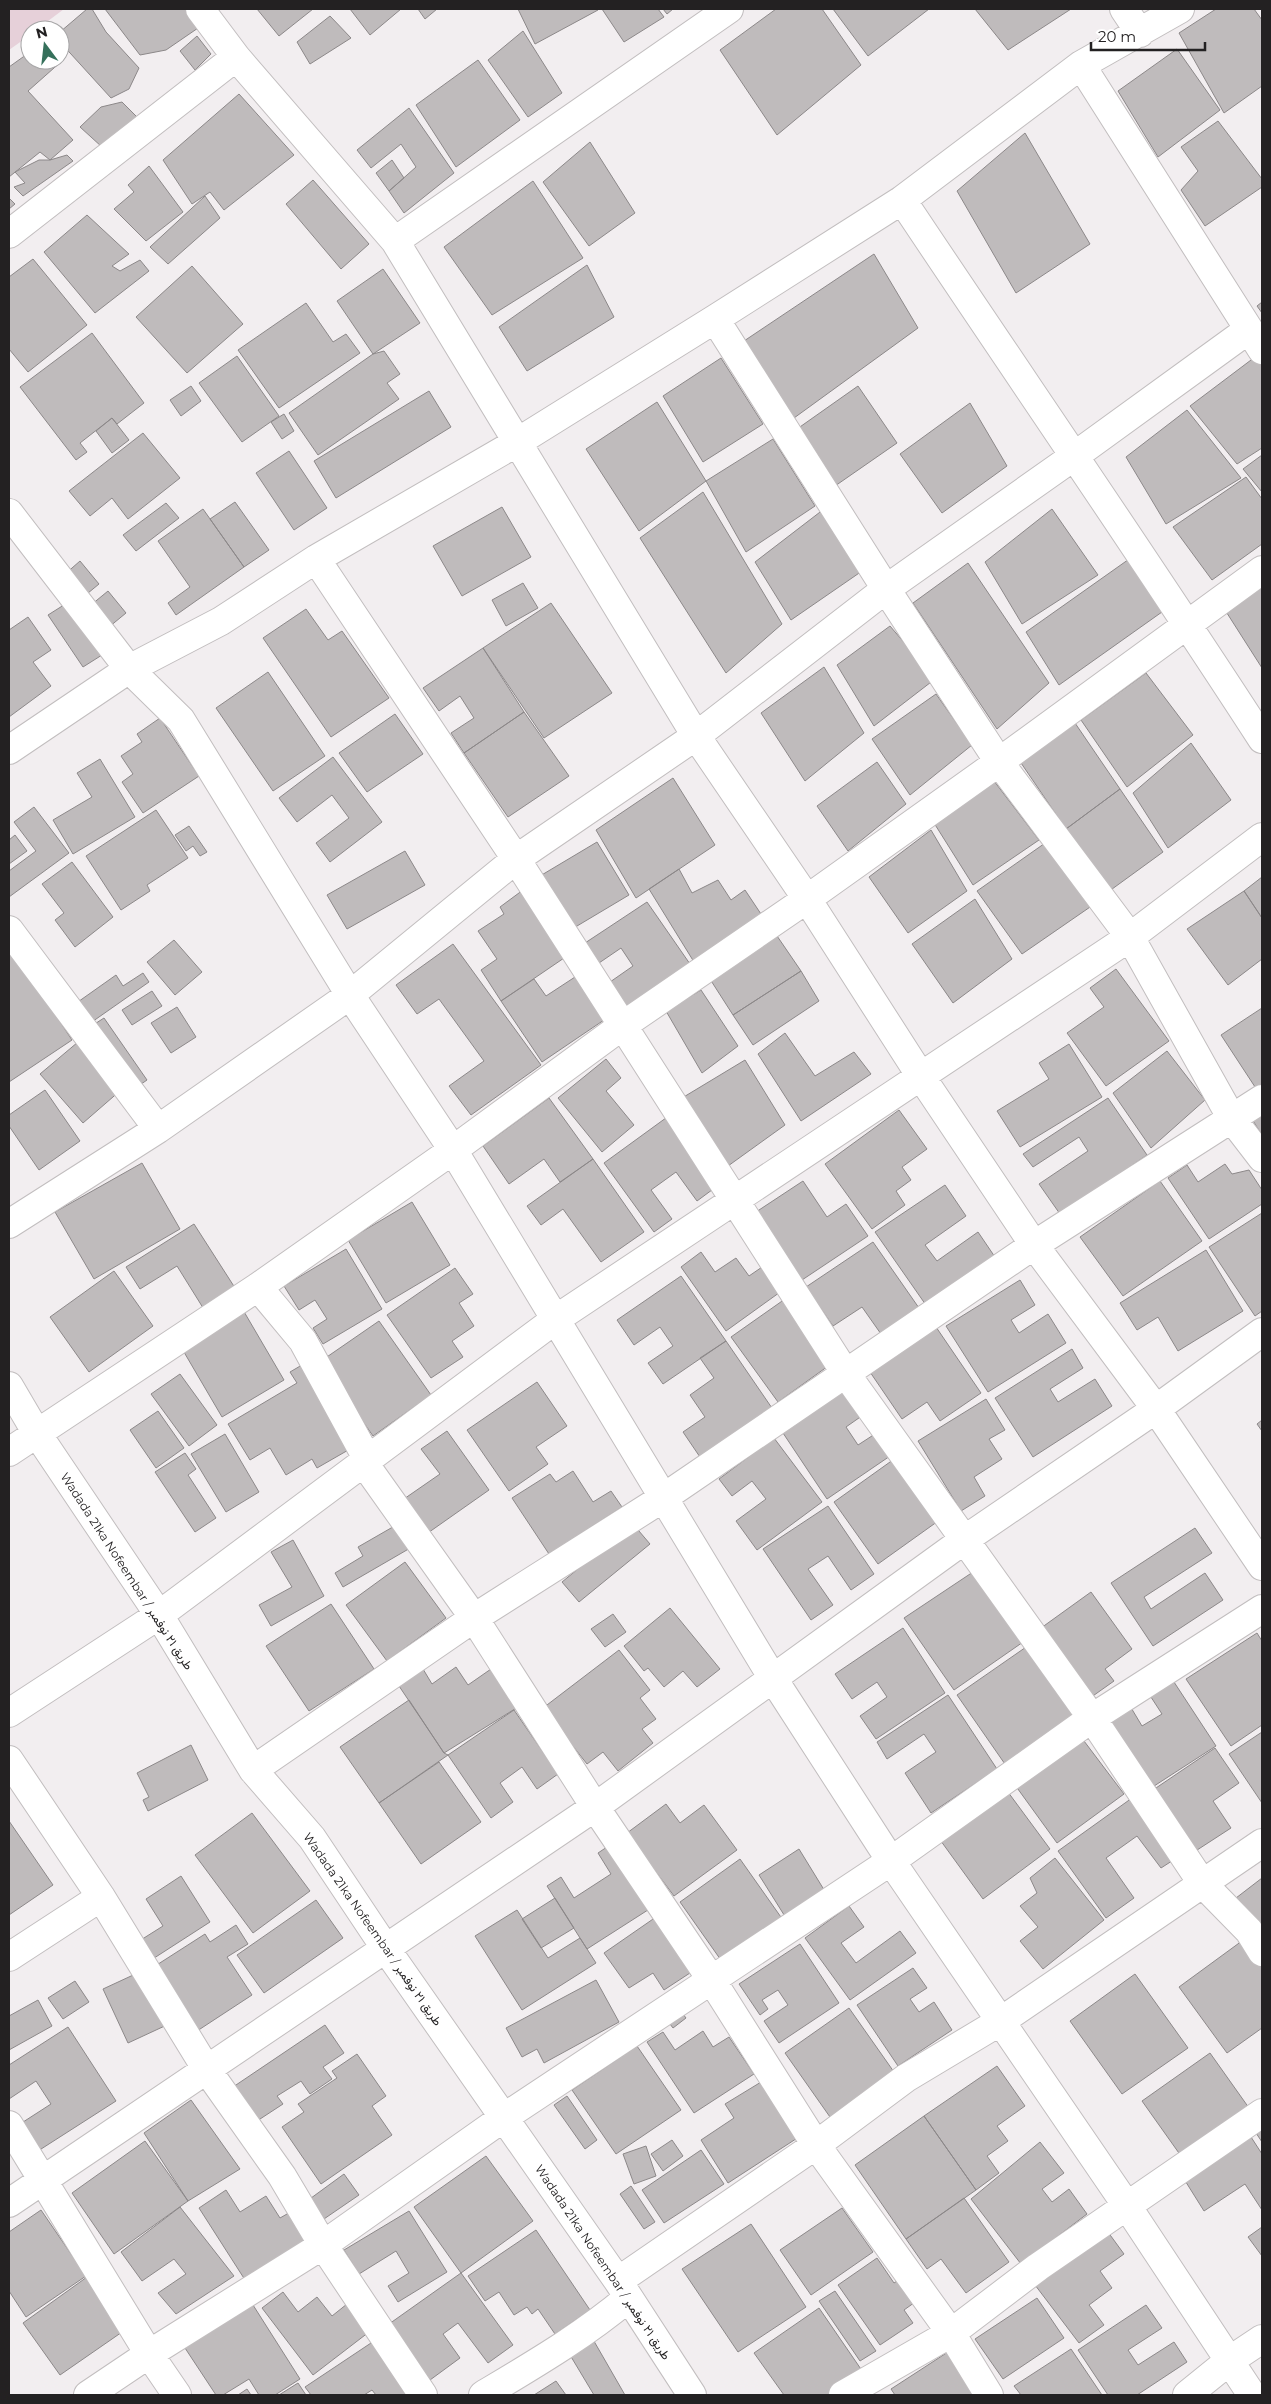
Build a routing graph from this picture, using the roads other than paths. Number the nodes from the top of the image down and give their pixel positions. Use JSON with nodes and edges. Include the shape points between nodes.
{"nodes":[{"id":1,"x":200,"y":9,"type":"edge"},
{"id":2,"x":729,"y":9,"type":"edge"},
{"id":3,"x":1124,"y":9,"type":"edge"},
{"id":4,"x":1180,"y":9,"type":"edge"},
{"id":5,"x":1140,"y":32,"type":"junction"},
{"id":6,"x":236,"y":57,"type":"junction"},
{"id":7,"x":1081,"y":66,"type":"junction"},
{"id":8,"x":902,"y":200,"type":"junction"},
{"id":9,"x":9,"y":234,"type":"edge"},
{"id":10,"x":395,"y":241,"type":"junction"},
{"id":11,"x":715,"y":319,"type":"junction"},
{"id":12,"x":1255,"y":340,"type":"edge"},
{"id":13,"x":516,"y":444,"type":"junction"},
{"id":14,"x":1073,"y":458,"type":"junction"},
{"id":15,"x":9,"y":513,"type":"edge"},
{"id":16,"x":316,"y":559,"type":"junction"},
{"id":17,"x":1262,"y":570,"type":"edge"},
{"id":18,"x":886,"y":589,"type":"junction"},
{"id":19,"x":1188,"y":625,"type":"junction"},
{"id":20,"x":129,"y":669,"type":"junction"},
{"id":21,"x":696,"y":736,"type":"junction"},
{"id":22,"x":1262,"y":739,"type":"edge"},
{"id":23,"x":10,"y":747,"type":"edge"},
{"id":24,"x":999,"y":762,"type":"junction"},
{"id":25,"x":1262,"y":837,"type":"edge"},
{"id":26,"x":516,"y":859,"type":"junction"},
{"id":27,"x":807,"y":899,"type":"junction"},
{"id":28,"x":9,"y":930,"type":"edge"},
{"id":29,"x":1130,"y":937,"type":"junction"},
{"id":30,"x":350,"y":995,"type":"junction"},
{"id":31,"x":622,"y":1026,"type":"junction"},
{"id":32,"x":920,"y":1075,"type":"junction"},
{"id":33,"x":1262,"y":1099,"type":"edge"},
{"id":34,"x":1232,"y":1119,"type":"junction"},
{"id":35,"x":158,"y":1129,"type":"junction"},
{"id":36,"x":453,"y":1150,"type":"junction"},
{"id":37,"x":1262,"y":1158,"type":"edge"},
{"id":38,"x":734,"y":1199,"type":"junction"},
{"id":39,"x":9,"y":1224,"type":"edge"},
{"id":40,"x":1034,"y":1245,"type":"junction"},
{"id":41,"x":258,"y":1287,"type":"junction"},
{"id":42,"x":556,"y":1319,"type":"junction"},
{"id":43,"x":1262,"y":1332,"type":"edge"},
{"id":44,"x":846,"y":1374,"type":"junction"},
{"id":45,"x":9,"y":1386,"type":"edge"},
{"id":46,"x":1156,"y":1409,"type":"junction"},
{"id":47,"x":36,"y":1432,"type":"junction"},
{"id":48,"x":9,"y":1452,"type":"edge"},
{"id":49,"x":364,"y":1463,"type":"junction"},
{"id":50,"x":663,"y":1498,"type":"junction"},
{"id":51,"x":964,"y":1540,"type":"junction"},
{"id":52,"x":1262,"y":1566,"type":"edge"},
{"id":53,"x":1262,"y":1609,"type":"edge"},
{"id":54,"x":159,"y":1615,"type":"junction"},
{"id":55,"x":474,"y":1618,"type":"junction"},
{"id":56,"x":772,"y":1677,"type":"junction"},
{"id":57,"x":9,"y":1713,"type":"edge"},
{"id":58,"x":1092,"y":1718,"type":"junction"},
{"id":59,"x":9,"y":1760,"type":"edge"},
{"id":60,"x":252,"y":1770,"type":"junction"},
{"id":61,"x":595,"y":1807,"type":"junction"},
{"id":62,"x":1262,"y":1843,"type":"edge"},
{"id":63,"x":891,"y":1861,"type":"junction"},
{"id":64,"x":1202,"y":1883,"type":"junction"},
{"id":65,"x":101,"y":1897,"type":"junction"},
{"id":66,"x":386,"y":1949,"type":"junction"},
{"id":67,"x":1262,"y":1952,"type":"edge"},
{"id":68,"x":9,"y":1957,"type":"edge"},
{"id":69,"x":711,"y":1979,"type":"junction"},
{"id":70,"x":1001,"y":2021,"type":"junction"},
{"id":71,"x":207,"y":2070,"type":"junction"},
{"id":72,"x":1262,"y":2113,"type":"edge"},
{"id":73,"x":503,"y":2118,"type":"junction"},
{"id":74,"x":9,"y":2125,"type":"edge"},
{"id":75,"x":816,"y":2145,"type":"junction"},
{"id":76,"x":44,"y":2180,"type":"junction"},
{"id":77,"x":9,"y":2203,"type":"edge"},
{"id":78,"x":1127,"y":2206,"type":"junction"},
{"id":79,"x":323,"y":2245,"type":"junction"},
{"id":80,"x":623,"y":2289,"type":"junction"},
{"id":81,"x":951,"y":2333,"type":"junction"},
{"id":82,"x":1262,"y":2339,"type":"edge"},
{"id":83,"x":149,"y":2354,"type":"junction"},
{"id":84,"x":1229,"y":2361,"type":"junction"},
{"id":85,"x":88,"y":2395,"type":"edge"},
{"id":86,"x":177,"y":2395,"type":"edge"},
{"id":87,"x":423,"y":2395,"type":"edge"},
{"id":88,"x":483,"y":2395,"type":"edge"},
{"id":89,"x":692,"y":2395,"type":"edge"},
{"id":90,"x":843,"y":2395,"type":"edge"},
{"id":91,"x":989,"y":2395,"type":"edge"},
{"id":92,"x":1187,"y":2395,"type":"edge"},
{"id":93,"x":1252,"y":2395,"type":"edge"}],
"edges":[{"from":1,"to":6,"type":"street"},
{"from":2,"to":10,"type":"street"},
{"from":3,"to":5,"type":"street"},
{"from":4,"to":5,"type":"street"},
{"from":5,"to":7,"type":"street"},
{"from":6,"to":9,"type":"street"},
{"from":6,"to":10,"type":"street"},
{"from":7,"to":8,"type":"street"},
{"from":7,"to":12,"type":"street"},
{"from":8,"to":11,"type":"street"},
{"from":8,"to":14,"type":"street"},
{"from":10,"to":13,"type":"street"},
{"from":11,"to":13,"type":"street"},
{"from":11,"to":18,"type":"street"},
{"from":12,"to":14,"type":"street"},
{"from":13,"to":16,"type":"street"},
{"from":13,"to":21,"type":"street"},
{"from":14,"to":18,"type":"street"},
{"from":14,"to":19,"type":"street"},
{"from":15,"to":20,"type":"street"},
{"from":16,"to":20,"type":"street","via":[[221,620]]},
{"from":16,"to":26,"type":"street"},
{"from":17,"to":19,"type":"street"},
{"from":18,"to":21,"type":"street"},
{"from":18,"to":24,"type":"street"},
{"from":19,"to":22,"type":"street"},
{"from":19,"to":24,"type":"street"},
{"from":20,"to":23,"type":"street"},
{"from":20,"to":30,"type":"street","via":[[181,720]]},
{"from":21,"to":26,"type":"street"},
{"from":21,"to":27,"type":"street"},
{"from":24,"to":27,"type":"street"},
{"from":24,"to":29,"type":"street"},
{"from":25,"to":29,"type":"street"},
{"from":26,"to":30,"type":"street"},
{"from":26,"to":31,"type":"street"},
{"from":27,"to":31,"type":"street"},
{"from":27,"to":32,"type":"street"},
{"from":28,"to":35,"type":"street"},
{"from":29,"to":32,"type":"street"},
{"from":29,"to":34,"type":"street"},
{"from":30,"to":35,"type":"street"},
{"from":30,"to":36,"type":"street"},
{"from":31,"to":36,"type":"street"},
{"from":31,"to":38,"type":"street"},
{"from":32,"to":38,"type":"street"},
{"from":32,"to":40,"type":"street"},
{"from":33,"to":34,"type":"street"},
{"from":34,"to":37,"type":"street"},
{"from":34,"to":40,"type":"street"},
{"from":35,"to":39,"type":"street"},
{"from":36,"to":41,"type":"street"},
{"from":36,"to":42,"type":"street"},
{"from":38,"to":42,"type":"street"},
{"from":38,"to":44,"type":"street"},
{"from":40,"to":44,"type":"street"},
{"from":40,"to":46,"type":"street"},
{"from":41,"to":47,"type":"street"},
{"from":41,"to":49,"type":"street","via":[[303,1341],[363,1451]]},
{"from":42,"to":49,"type":"street"},
{"from":42,"to":50,"type":"street"},
{"from":43,"to":46,"type":"street"},
{"from":44,"to":50,"type":"street"},
{"from":44,"to":51,"type":"street"},
{"from":45,"to":47,"type":"street","name":"Wadada 21ka Nofeembar / طريق ٢١ نوفمبر"},
{"from":46,"to":51,"type":"street"},
{"from":46,"to":52,"type":"street"},
{"from":47,"to":48,"type":"street"},
{"from":47,"to":54,"type":"street","name":"Wadada 21ka Nofeembar / طريق ٢١ نوفمبر"},
{"from":49,"to":54,"type":"street"},
{"from":49,"to":55,"type":"street"},
{"from":50,"to":55,"type":"street"},
{"from":50,"to":56,"type":"street"},
{"from":51,"to":56,"type":"street"},
{"from":51,"to":58,"type":"street"},
{"from":53,"to":58,"type":"street"},
{"from":54,"to":57,"type":"street"},
{"from":54,"to":60,"type":"street","name":"Wadada 21ka Nofeembar / طريق ٢١ نوفمبر"},
{"from":55,"to":60,"type":"street"},
{"from":55,"to":61,"type":"street"},
{"from":56,"to":61,"type":"street"},
{"from":56,"to":63,"type":"street"},
{"from":58,"to":63,"type":"street"},
{"from":58,"to":64,"type":"street"},
{"from":59,"to":65,"type":"street"},
{"from":60,"to":66,"type":"street","name":"Wadada 21ka Nofeembar / طريق ٢١ نوفمبر","via":[[312,1838]]},
{"from":61,"to":66,"type":"street"},
{"from":61,"to":69,"type":"street"},
{"from":62,"to":64,"type":"street"},
{"from":63,"to":69,"type":"street"},
{"from":63,"to":70,"type":"street"},
{"from":64,"to":67,"type":"street","via":[[1249,1931]]},
{"from":64,"to":70,"type":"street"},
{"from":65,"to":68,"type":"street"},
{"from":65,"to":71,"type":"street"},
{"from":66,"to":71,"type":"street"},
{"from":66,"to":73,"type":"street","name":"Wadada 21ka Nofeembar / طريق ٢١ نوفمبر"},
{"from":69,"to":73,"type":"street"},
{"from":69,"to":75,"type":"street"},
{"from":70,"to":75,"type":"street","via":[[906,2078]]},
{"from":70,"to":78,"type":"street"},
{"from":71,"to":76,"type":"street"},
{"from":71,"to":79,"type":"street","via":[[282,2176]]},
{"from":72,"to":78,"type":"street"},
{"from":73,"to":79,"type":"street"},
{"from":73,"to":80,"type":"street","name":"Wadada 21ka Nofeembar / طريق ٢١ نوفمبر"},
{"from":74,"to":76,"type":"street"},
{"from":75,"to":80,"type":"street"},
{"from":75,"to":81,"type":"street"},
{"from":76,"to":77,"type":"street"},
{"from":76,"to":83,"type":"street"},
{"from":78,"to":81,"type":"street","via":[[1038,2267]]},
{"from":78,"to":84,"type":"street"},
{"from":79,"to":83,"type":"street"},
{"from":79,"to":87,"type":"street"},
{"from":80,"to":88,"type":"street","via":[[601,2321]]},
{"from":80,"to":89,"type":"street","name":"Wadada 21ka Nofeembar / طريق ٢١ نوفمبر"},
{"from":81,"to":90,"type":"street"},
{"from":81,"to":91,"type":"street"},
{"from":82,"to":84,"type":"street"},
{"from":83,"to":85,"type":"street"},
{"from":83,"to":86,"type":"street"},
{"from":84,"to":92,"type":"street"},
{"from":84,"to":93,"type":"street"}]}
